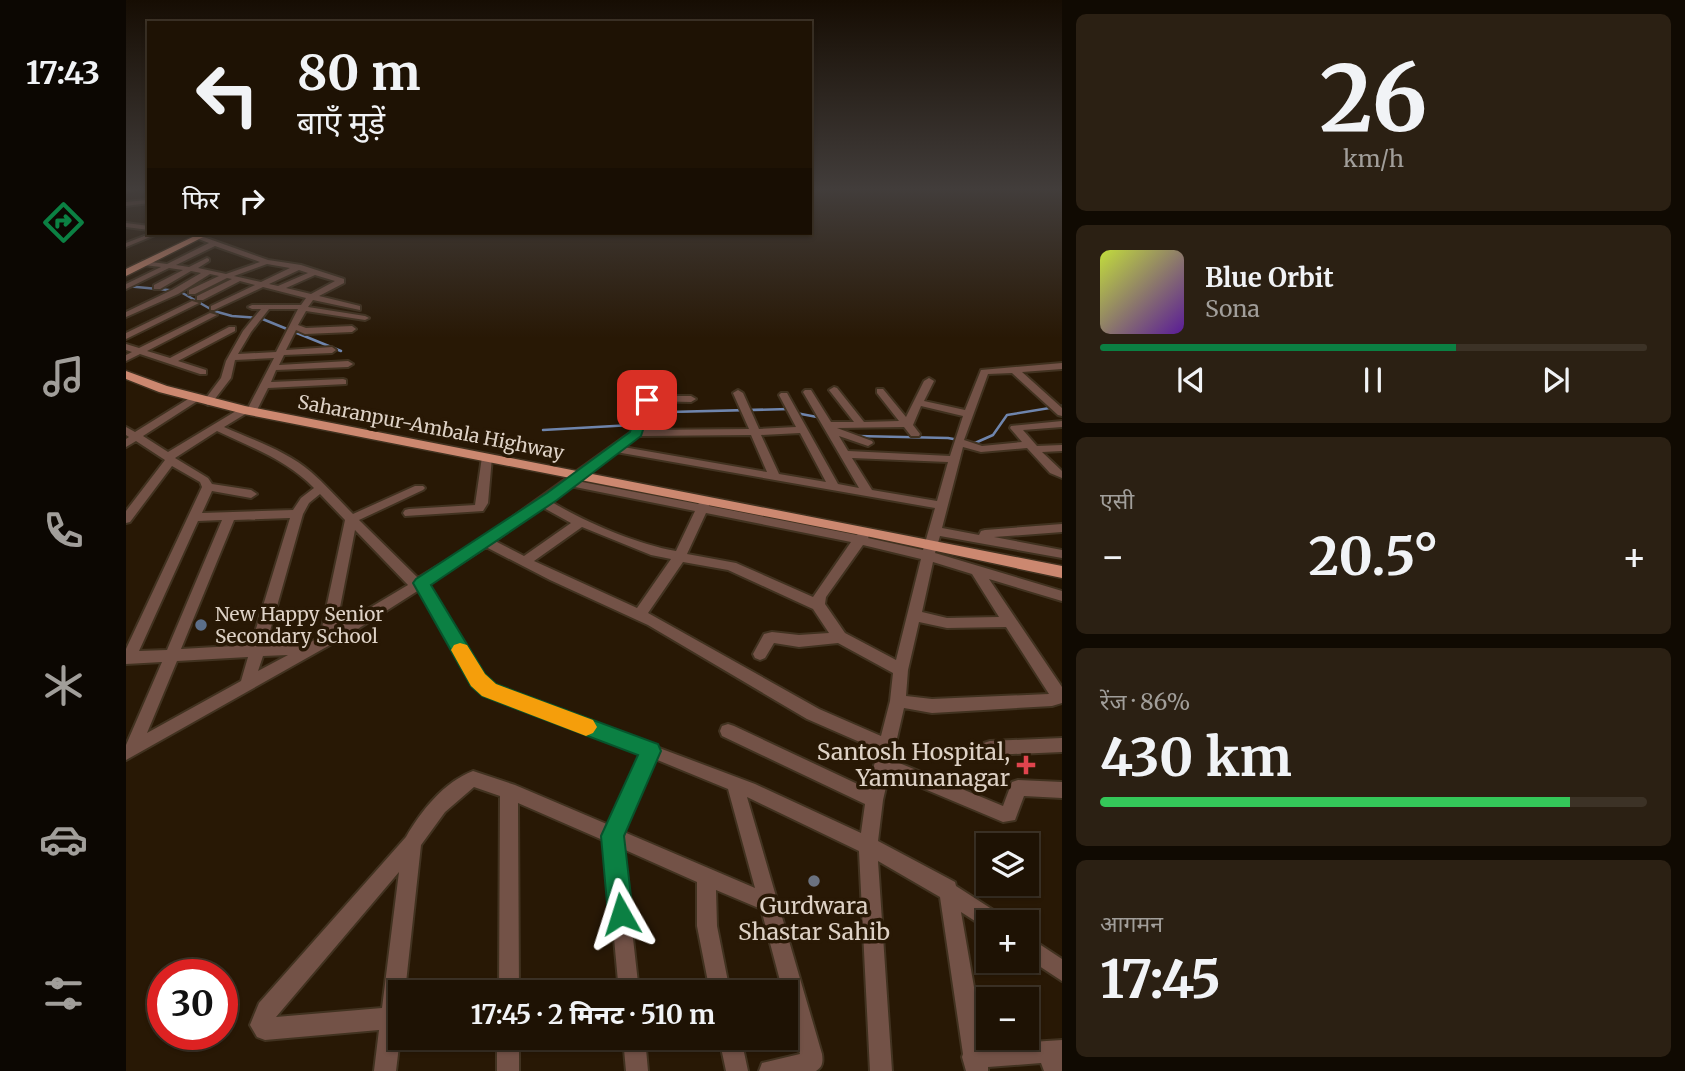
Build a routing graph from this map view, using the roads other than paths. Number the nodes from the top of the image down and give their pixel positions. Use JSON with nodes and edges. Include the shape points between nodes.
{"nodes":[{"id":1,"x":194,"y":238,"type":"edge"},
{"id":2,"x":194,"y":238,"type":"edge"},
{"id":3,"x":206,"y":238,"type":"edge"},
{"id":4,"x":213,"y":244,"type":"junction"},
{"id":5,"x":207,"y":260,"type":"dead end"},
{"id":6,"x":263,"y":262,"type":"junction"},
{"id":7,"x":146,"y":263,"type":"junction"},
{"id":8,"x":169,"y":266,"type":"junction"},
{"id":9,"x":298,"y":267,"type":"junction"},
{"id":10,"x":191,"y":269,"type":"junction"},
{"id":11,"x":219,"y":269,"type":"dead end"},
{"id":12,"x":126,"y":271,"type":"edge"},
{"id":13,"x":208,"y":272,"type":"junction"},
{"id":14,"x":315,"y":272,"type":"junction"},
{"id":15,"x":325,"y":274,"type":"junction"},
{"id":16,"x":226,"y":276,"type":"junction"},
{"id":17,"x":239,"y":279,"type":"junction"},
{"id":18,"x":313,"y":282,"type":"dead end"},
{"id":19,"x":261,"y":285,"type":"junction"},
{"id":20,"x":157,"y":288,"type":"dead end"},
{"id":21,"x":127,"y":289,"type":"edge"},
{"id":22,"x":279,"y":289,"type":"junction"},
{"id":23,"x":192,"y":292,"type":"dead end"},
{"id":24,"x":310,"y":298,"type":"junction"},
{"id":25,"x":252,"y":307,"type":"dead end"},
{"id":26,"x":303,"y":307,"type":"junction"},
{"id":27,"x":357,"y":308,"type":"dead end"},
{"id":28,"x":266,"y":309,"type":"junction"},
{"id":29,"x":126,"y":315,"type":"edge"},
{"id":30,"x":365,"y":318,"type":"dead end"},
{"id":31,"x":232,"y":329,"type":"dead end"},
{"id":32,"x":291,"y":329,"type":"junction"},
{"id":33,"x":331,"y":330,"type":"junction"},
{"id":34,"x":352,"y":330,"type":"dead end"},
{"id":35,"x":126,"y":336,"type":"edge"},
{"id":36,"x":126,"y":347,"type":"edge"},
{"id":37,"x":140,"y":351,"type":"junction"},
{"id":38,"x":279,"y":354,"type":"junction"},
{"id":39,"x":126,"y":358,"type":"edge"},
{"id":40,"x":233,"y":358,"type":"junction"},
{"id":41,"x":172,"y":361,"type":"junction"},
{"id":42,"x":348,"y":364,"type":"dead end"},
{"id":43,"x":1062,"y":366,"type":"edge"},
{"id":44,"x":272,"y":368,"type":"junction"},
{"id":45,"x":1013,"y":369,"type":"junction"},
{"id":46,"x":203,"y":372,"type":"dead end"},
{"id":47,"x":126,"y":375,"type":"edge"},
{"id":48,"x":929,"y":381,"type":"dead end"},
{"id":49,"x":344,"y":382,"type":"dead end"},
{"id":50,"x":264,"y":385,"type":"junction"},
{"id":51,"x":834,"y":390,"type":"dead end"},
{"id":52,"x":880,"y":391,"type":"dead end"},
{"id":53,"x":808,"y":392,"type":"dead end"},
{"id":54,"x":738,"y":393,"type":"dead end"},
{"id":55,"x":784,"y":395,"type":"dead end"},
{"id":56,"x":691,"y":398,"type":"dead end"},
{"id":57,"x":202,"y":400,"type":"junction"},
{"id":58,"x":919,"y":403,"type":"junction"},
{"id":59,"x":1058,"y":409,"type":"edge"},
{"id":60,"x":248,"y":411,"type":"junction"},
{"id":61,"x":968,"y":414,"type":"junction"},
{"id":62,"x":860,"y":423,"type":"junction"},
{"id":63,"x":908,"y":424,"type":"junction"},
{"id":64,"x":1062,"y":424,"type":"edge"},
{"id":65,"x":639,"y":427,"type":"junction"},
{"id":66,"x":829,"y":427,"type":"junction"},
{"id":67,"x":218,"y":428,"type":"junction"},
{"id":68,"x":803,"y":430,"type":"junction"},
{"id":69,"x":131,"y":432,"type":"edge"},
{"id":70,"x":755,"y":432,"type":"junction"},
{"id":71,"x":915,"y":434,"type":"dead end"},
{"id":72,"x":960,"y":440,"type":"junction"},
{"id":73,"x":868,"y":443,"type":"dead end"},
{"id":74,"x":126,"y":444,"type":"edge"},
{"id":75,"x":1031,"y":447,"type":"junction"},
{"id":76,"x":1062,"y":447,"type":"edge"},
{"id":77,"x":616,"y":449,"type":"junction"},
{"id":78,"x":844,"y":454,"type":"junction"},
{"id":79,"x":486,"y":457,"type":"junction"},
{"id":80,"x":169,"y":459,"type":"junction"},
{"id":81,"x":955,"y":459,"type":"junction"},
{"id":82,"x":1062,"y":475,"type":"edge"},
{"id":83,"x":774,"y":476,"type":"junction"},
{"id":84,"x":575,"y":479,"type":"junction"},
{"id":85,"x":833,"y":485,"type":"junction"},
{"id":86,"x":208,"y":487,"type":"junction"},
{"id":87,"x":322,"y":487,"type":"junction"},
{"id":88,"x":419,"y":488,"type":"dead end"},
{"id":89,"x":867,"y":492,"type":"junction"},
{"id":90,"x":251,"y":494,"type":"dead end"},
{"id":91,"x":543,"y":502,"type":"junction"},
{"id":92,"x":704,"y":504,"type":"junction"},
{"id":93,"x":942,"y":506,"type":"junction"},
{"id":94,"x":409,"y":513,"type":"dead end"},
{"id":95,"x":297,"y":514,"type":"junction"},
{"id":96,"x":230,"y":516,"type":"junction"},
{"id":97,"x":193,"y":517,"type":"junction"},
{"id":98,"x":126,"y":519,"type":"edge"},
{"id":99,"x":351,"y":519,"type":"junction"},
{"id":100,"x":581,"y":522,"type":"junction"},
{"id":101,"x":1062,"y":528,"type":"edge"},
{"id":102,"x":863,"y":535,"type":"junction"},
{"id":103,"x":967,"y":536,"type":"junction"},
{"id":104,"x":486,"y":542,"type":"junction"},
{"id":105,"x":932,"y":544,"type":"junction"},
{"id":106,"x":1062,"y":554,"type":"edge"},
{"id":107,"x":678,"y":558,"type":"junction"},
{"id":108,"x":524,"y":562,"type":"junction"},
{"id":109,"x":976,"y":571,"type":"junction"},
{"id":110,"x":1062,"y":572,"type":"edge"},
{"id":111,"x":419,"y":585,"type":"junction"},
{"id":112,"x":1062,"y":596,"type":"edge"},
{"id":113,"x":818,"y":606,"type":"junction"},
{"id":114,"x":639,"y":615,"type":"junction"},
{"id":115,"x":914,"y":616,"type":"junction"},
{"id":116,"x":1010,"y":622,"type":"junction"},
{"id":117,"x":840,"y":637,"type":"junction"},
{"id":118,"x":327,"y":639,"type":"junction"},
{"id":119,"x":311,"y":648,"type":"junction"},
{"id":120,"x":259,"y":651,"type":"junction"},
{"id":121,"x":760,"y":654,"type":"dead end"},
{"id":122,"x":173,"y":656,"type":"junction"},
{"id":123,"x":127,"y":658,"type":"edge"},
{"id":124,"x":901,"y":670,"type":"junction"},
{"id":125,"x":1055,"y":677,"type":"edge"},
{"id":126,"x":247,"y":685,"type":"junction"},
{"id":127,"x":898,"y":701,"type":"junction"},
{"id":128,"x":728,"y":731,"type":"dead end"},
{"id":129,"x":1062,"y":745,"type":"edge"},
{"id":130,"x":887,"y":746,"type":"junction"},
{"id":131,"x":990,"y":748,"type":"dead end"},
{"id":132,"x":650,"y":751,"type":"junction"},
{"id":133,"x":129,"y":752,"type":"edge"},
{"id":134,"x":883,"y":764,"type":"junction"},
{"id":135,"x":735,"y":785,"type":"junction"},
{"id":136,"x":509,"y":791,"type":"junction"},
{"id":137,"x":1062,"y":791,"type":"edge"},
{"id":138,"x":874,"y":800,"type":"junction"},
{"id":139,"x":612,"y":836,"type":"junction"},
{"id":140,"x":412,"y":843,"type":"junction"},
{"id":141,"x":868,"y":845,"type":"junction"},
{"id":142,"x":706,"y":876,"type":"junction"},
{"id":143,"x":948,"y":889,"type":"junction"},
{"id":144,"x":768,"y":904,"type":"junction"},
{"id":145,"x":977,"y":910,"type":"edge"},
{"id":146,"x":1039,"y":955,"type":"edge"},
{"id":147,"x":1062,"y":971,"type":"edge"},
{"id":148,"x":396,"y":980,"type":"edge"},
{"id":149,"x":509,"y":980,"type":"edge"},
{"id":150,"x":628,"y":980,"type":"edge"},
{"id":151,"x":718,"y":980,"type":"edge"},
{"id":152,"x":388,"y":1018,"type":"edge"},
{"id":153,"x":388,"y":1044,"type":"edge"},
{"id":154,"x":509,"y":1050,"type":"edge"},
{"id":155,"x":635,"y":1050,"type":"edge"},
{"id":156,"x":733,"y":1050,"type":"edge"},
{"id":157,"x":1055,"y":1058,"type":"edge"},
{"id":158,"x":975,"y":1064,"type":"edge"},
{"id":159,"x":385,"y":1071,"type":"edge"},
{"id":160,"x":508,"y":1071,"type":"edge"},
{"id":161,"x":637,"y":1071,"type":"edge"},
{"id":162,"x":737,"y":1071,"type":"edge"},
{"id":163,"x":770,"y":1071,"type":"edge"},
{"id":164,"x":881,"y":1071,"type":"edge"}],
"edges":[{"from":1,"to":7,"type":"main road"},
{"from":2,"to":12,"type":"main road"},
{"from":3,"to":4,"type":"street"},
{"from":4,"to":6,"type":"street"},
{"from":4,"to":8,"type":"street"},
{"from":5,"to":10,"type":"street"},
{"from":6,"to":9,"type":"street"},
{"from":6,"to":11,"type":"street"},
{"from":6,"to":16,"type":"street"},
{"from":7,"to":8,"type":"street"},
{"from":7,"to":12,"type":"main road"},
{"from":8,"to":10,"type":"street"},
{"from":8,"to":21,"type":"street"},
{"from":9,"to":14,"type":"street"},
{"from":9,"to":19,"type":"street"},
{"from":10,"to":13,"type":"street"},
{"from":10,"to":20,"type":"street"},
{"from":13,"to":16,"type":"street"},
{"from":13,"to":29,"type":"street"},
{"from":14,"to":15,"type":"street"},
{"from":14,"to":22,"type":"street"},
{"from":15,"to":18,"type":"street"},
{"from":15,"to":24,"type":"street","via":[[341,281]]},
{"from":16,"to":17,"type":"street"},
{"from":16,"to":23,"type":"street"},
{"from":17,"to":19,"type":"street"},
{"from":17,"to":35,"type":"street"},
{"from":19,"to":22,"type":"street"},
{"from":19,"to":37,"type":"street"},
{"from":22,"to":24,"type":"street"},
{"from":24,"to":26,"type":"street"},
{"from":24,"to":27,"type":"street"},
{"from":25,"to":28,"type":"street"},
{"from":26,"to":28,"type":"street"},
{"from":26,"to":30,"type":"street"},
{"from":26,"to":32,"type":"street"},
{"from":28,"to":40,"type":"street"},
{"from":31,"to":41,"type":"street"},
{"from":32,"to":33,"type":"street"},
{"from":32,"to":38,"type":"street"},
{"from":33,"to":34,"type":"street"},
{"from":33,"to":38,"type":"street","via":[[330,346]]},
{"from":36,"to":37,"type":"street"},
{"from":37,"to":39,"type":"street"},
{"from":37,"to":41,"type":"street"},
{"from":38,"to":40,"type":"street"},
{"from":38,"to":44,"type":"street"},
{"from":40,"to":57,"type":"street","via":[[226,378]]},
{"from":41,"to":46,"type":"street"},
{"from":42,"to":44,"type":"street"},
{"from":43,"to":45,"type":"street"},
{"from":44,"to":50,"type":"street"},
{"from":45,"to":59,"type":"street"},
{"from":45,"to":61,"type":"street","via":[[984,372]]},
{"from":47,"to":57,"type":"main road","name":"Saharanpur-Ambala Highway"},
{"from":48,"to":58,"type":"street"},
{"from":49,"to":50,"type":"street"},
{"from":50,"to":60,"type":"street"},
{"from":51,"to":62,"type":"street"},
{"from":52,"to":63,"type":"street"},
{"from":53,"to":66,"type":"street"},
{"from":54,"to":70,"type":"street"},
{"from":55,"to":68,"type":"street"},
{"from":56,"to":65,"type":"street","via":[[648,398]]},
{"from":57,"to":60,"type":"main road","name":"Saharanpur-Ambala Highway"},
{"from":57,"to":69,"type":"street"},
{"from":58,"to":61,"type":"street"},
{"from":58,"to":63,"type":"street"},
{"from":60,"to":67,"type":"street"},
{"from":60,"to":79,"type":"main road","name":"Saharanpur-Ambala Highway"},
{"from":61,"to":72,"type":"street"},
{"from":62,"to":63,"type":"street"},
{"from":62,"to":66,"type":"street"},
{"from":63,"to":71,"type":"street"},
{"from":64,"to":75,"type":"street","via":[[1015,426]]},
{"from":65,"to":70,"type":"street"},
{"from":65,"to":77,"type":"street"},
{"from":66,"to":73,"type":"street"},
{"from":66,"to":78,"type":"street"},
{"from":67,"to":80,"type":"street"},
{"from":67,"to":87,"type":"street","via":[[285,459]]},
{"from":68,"to":70,"type":"street"},
{"from":68,"to":85,"type":"street"},
{"from":69,"to":74,"type":"street"},
{"from":69,"to":80,"type":"street"},
{"from":70,"to":83,"type":"street"},
{"from":72,"to":75,"type":"street","via":[[981,449]]},
{"from":72,"to":81,"type":"street"},
{"from":75,"to":76,"type":"street"},
{"from":75,"to":82,"type":"street"},
{"from":77,"to":83,"type":"street"},
{"from":77,"to":84,"type":"street"},
{"from":78,"to":81,"type":"street"},
{"from":78,"to":89,"type":"street"},
{"from":79,"to":84,"type":"main road","name":"Saharanpur-Ambala Highway"},
{"from":79,"to":94,"type":"street","via":[[479,508]]},
{"from":80,"to":86,"type":"street"},
{"from":80,"to":98,"type":"street"},
{"from":81,"to":93,"type":"street"},
{"from":83,"to":85,"type":"street"},
{"from":84,"to":91,"type":"street"},
{"from":84,"to":92,"type":"main road","name":"Saharanpur-Ambala Highway"},
{"from":85,"to":89,"type":"street"},
{"from":86,"to":90,"type":"street"},
{"from":86,"to":97,"type":"street"},
{"from":87,"to":95,"type":"street"},
{"from":87,"to":99,"type":"street"},
{"from":88,"to":99,"type":"street"},
{"from":89,"to":93,"type":"street"},
{"from":91,"to":100,"type":"street"},
{"from":91,"to":104,"type":"street"},
{"from":92,"to":102,"type":"main road","name":"Saharanpur-Ambala Highway"},
{"from":92,"to":107,"type":"street"},
{"from":93,"to":105,"type":"street"},
{"from":95,"to":96,"type":"street"},
{"from":95,"to":120,"type":"street"},
{"from":96,"to":97,"type":"street"},
{"from":96,"to":122,"type":"street"},
{"from":97,"to":123,"type":"street"},
{"from":99,"to":111,"type":"street"},
{"from":99,"to":118,"type":"street"},
{"from":100,"to":107,"type":"street"},
{"from":100,"to":108,"type":"street"},
{"from":101,"to":103,"type":"street"},
{"from":102,"to":105,"type":"main road","name":"Saharanpur-Ambala Highway"},
{"from":102,"to":113,"type":"street","via":[[820,596]]},
{"from":103,"to":105,"type":"street"},
{"from":103,"to":106,"type":"street"},
{"from":104,"to":108,"type":"street"},
{"from":104,"to":111,"type":"street"},
{"from":105,"to":109,"type":"street"},
{"from":105,"to":110,"type":"main road","name":"Saharanpur-Ambala Highway"},
{"from":105,"to":115,"type":"street"},
{"from":107,"to":113,"type":"street","via":[[744,571]]},
{"from":107,"to":114,"type":"street"},
{"from":108,"to":114,"type":"street"},
{"from":109,"to":112,"type":"street"},
{"from":109,"to":116,"type":"street"},
{"from":111,"to":118,"type":"street"},
{"from":111,"to":132,"type":"street","via":[[478,680],[489,690]]},
{"from":113,"to":117,"type":"street"},
{"from":114,"to":130,"type":"street","via":[[813,714]]},
{"from":115,"to":116,"type":"street","via":[[947,622]]},
{"from":115,"to":124,"type":"street"},
{"from":116,"to":125,"type":"street"},
{"from":117,"to":121,"type":"street","via":[[799,641],[772,637]]},
{"from":117,"to":124,"type":"street"},
{"from":118,"to":119,"type":"street"},
{"from":119,"to":120,"type":"street"},
{"from":119,"to":126,"type":"street"},
{"from":120,"to":122,"type":"street"},
{"from":120,"to":126,"type":"street"},
{"from":122,"to":123,"type":"street"},
{"from":122,"to":133,"type":"street"},
{"from":124,"to":127,"type":"street"},
{"from":125,"to":127,"type":"street","via":[[1058,692],[1052,700],[932,706]]},
{"from":126,"to":133,"type":"street"},
{"from":127,"to":130,"type":"street"},
{"from":128,"to":138,"type":"street"},
{"from":129,"to":131,"type":"street"},
{"from":130,"to":134,"type":"street"},
{"from":132,"to":135,"type":"street"},
{"from":132,"to":139,"type":"street"},
{"from":134,"to":137,"type":"street","via":[[1003,814],[1011,811],[1018,788]]},
{"from":134,"to":138,"type":"street"},
{"from":135,"to":141,"type":"street"},
{"from":135,"to":144,"type":"street"},
{"from":136,"to":139,"type":"street"},
{"from":136,"to":140,"type":"street","via":[[480,780],[467,781],[417,832]]},
{"from":136,"to":149,"type":"street"},
{"from":138,"to":141,"type":"street"},
{"from":139,"to":142,"type":"street"},
{"from":139,"to":150,"type":"street"},
{"from":140,"to":148,"type":"street"},
{"from":140,"to":152,"type":"street","via":[[267,1011],[261,1025],[265,1029]]},
{"from":141,"to":143,"type":"street"},
{"from":141,"to":164,"type":"street"},
{"from":142,"to":144,"type":"street"},
{"from":142,"to":151,"type":"street","via":[[707,926]]},
{"from":143,"to":145,"type":"street"},
{"from":143,"to":158,"type":"street"},
{"from":144,"to":163,"type":"street","via":[[812,1061]]},
{"from":146,"to":147,"type":"street"},
{"from":153,"to":159,"type":"street"},
{"from":154,"to":160,"type":"street"},
{"from":155,"to":161,"type":"street"},
{"from":156,"to":162,"type":"street"},
{"from":157,"to":158,"type":"street"}]}
